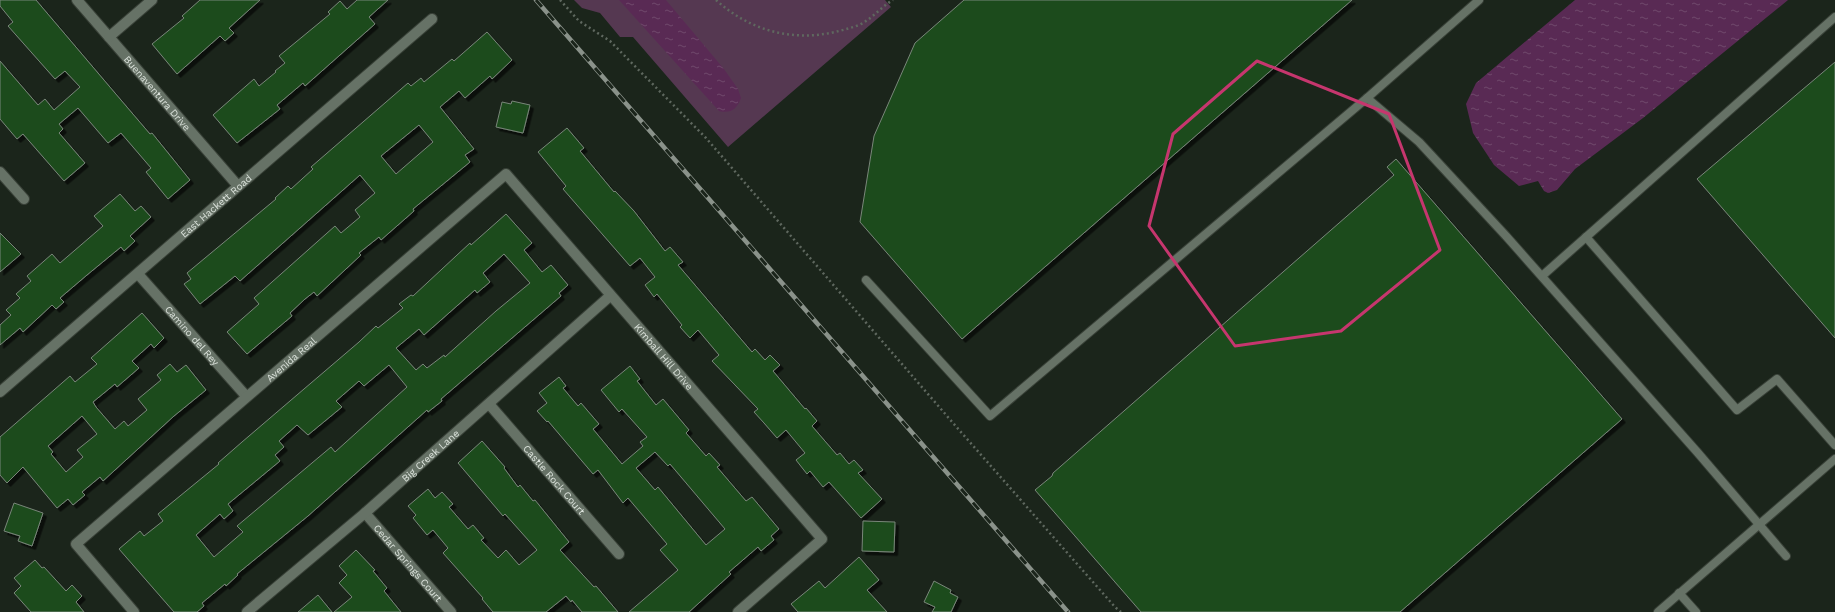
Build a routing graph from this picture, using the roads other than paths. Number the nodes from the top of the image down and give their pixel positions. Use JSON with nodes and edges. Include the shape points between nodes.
{"nodes":[{"id":1,"x":77,"y":0,"type":"edge"},
{"id":2,"x":152,"y":0,"type":"edge"},
{"id":3,"x":1479,"y":0,"type":"edge"},
{"id":4,"x":1835,"y":17,"type":"edge"},
{"id":5,"x":432,"y":19,"type":"dead end"},
{"id":6,"x":109,"y":37,"type":"junction"},
{"id":7,"x":1367,"y":98,"type":"junction"},
{"id":8,"x":0,"y":172,"type":"edge"},
{"id":9,"x":506,"y":174,"type":"joint"},
{"id":10,"x":238,"y":186,"type":"junction"},
{"id":11,"x":24,"y":199,"type":"dead end"},
{"id":12,"x":1586,"y":237,"type":"junction"},
{"id":13,"x":138,"y":274,"type":"junction"},
{"id":14,"x":1542,"y":276,"type":"junction"},
{"id":15,"x":866,"y":280,"type":"dead end"},
{"id":16,"x":610,"y":296,"type":"junction"},
{"id":17,"x":0,"y":392,"type":"edge"},
{"id":18,"x":246,"y":396,"type":"junction"},
{"id":19,"x":489,"y":404,"type":"junction"},
{"id":20,"x":1835,"y":445,"type":"edge"},
{"id":21,"x":1835,"y":459,"type":"edge"},
{"id":22,"x":365,"y":513,"type":"junction"},
{"id":23,"x":1758,"y":525,"type":"junction"},
{"id":24,"x":619,"y":554,"type":"dead end"},
{"id":25,"x":1786,"y":556,"type":"dead end"},
{"id":26,"x":1679,"y":593,"type":"junction"},
{"id":27,"x":134,"y":612,"type":"edge"},
{"id":28,"x":247,"y":612,"type":"edge"},
{"id":29,"x":451,"y":612,"type":"edge"},
{"id":30,"x":738,"y":612,"type":"edge"},
{"id":31,"x":1658,"y":612,"type":"edge"},
{"id":32,"x":1696,"y":612,"type":"edge"}],
"edges":[{"from":1,"to":6,"type":"street","name":"Buenaventura Drive"},
{"from":2,"to":6,"type":"street"},
{"from":3,"to":7,"type":"lane"},
{"from":4,"to":12,"type":"lane"},
{"from":5,"to":10,"type":"street","name":"East Hackett Road"},
{"from":6,"to":10,"type":"street","name":"Buenaventura Drive"},
{"from":7,"to":14,"type":"lane","via":[[1419,142]]},
{"from":7,"to":15,"type":"lane","via":[[990,416]]},
{"from":8,"to":11,"type":"street"},
{"from":9,"to":16,"type":"street","name":"Kimball Hill Drive"},
{"from":9,"to":18,"type":"street","name":"Avenida Real"},
{"from":10,"to":13,"type":"street","name":"East Hackett Road"},
{"from":12,"to":14,"type":"lane"},
{"from":12,"to":20,"type":"lane","via":[[1737,410],[1777,379]]},
{"from":13,"to":17,"type":"street","name":"East Hackett Road"},
{"from":13,"to":18,"type":"street","name":"Camino del Rey"},
{"from":14,"to":23,"type":"lane"},
{"from":16,"to":19,"type":"street","name":"Big Creek Lane"},
{"from":16,"to":30,"type":"street","name":"Kimball Hill Drive","via":[[822,539]]},
{"from":18,"to":27,"type":"street","name":"Avenida Real","via":[[76,544]]},
{"from":19,"to":22,"type":"street","name":"Big Creek Lane"},
{"from":19,"to":24,"type":"street","name":"Castle Rock Court"},
{"from":21,"to":23,"type":"lane"},
{"from":22,"to":28,"type":"street","name":"Big Creek Lane"},
{"from":22,"to":29,"type":"street","name":"Cedar Springs Court"},
{"from":23,"to":25,"type":"lane"},
{"from":23,"to":26,"type":"lane"},
{"from":26,"to":31,"type":"lane"},
{"from":26,"to":32,"type":"lane"}]}
